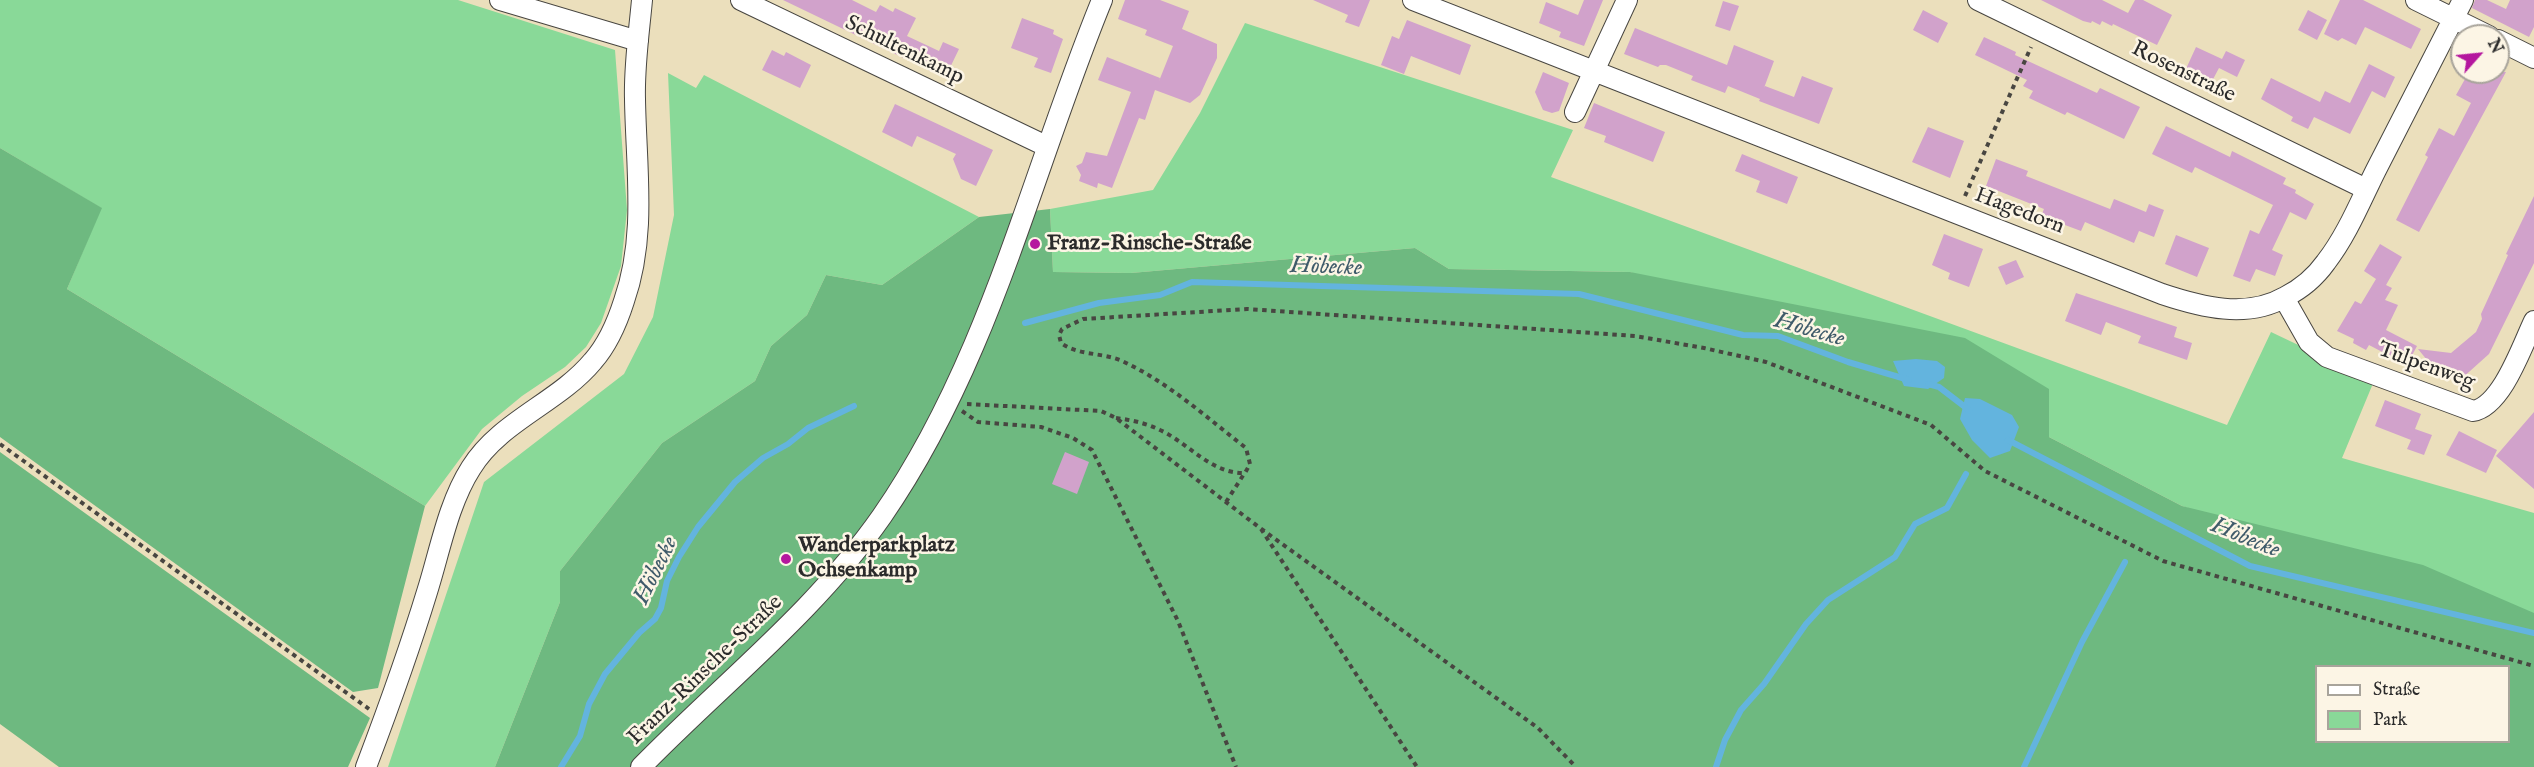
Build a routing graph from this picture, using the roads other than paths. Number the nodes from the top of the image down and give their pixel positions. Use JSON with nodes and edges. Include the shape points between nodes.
{"nodes":[{"id":1,"x":500,"y":0,"type":"edge"},
{"id":2,"x":642,"y":0,"type":"edge"},
{"id":3,"x":741,"y":0,"type":"edge"},
{"id":4,"x":1102,"y":0,"type":"edge"},
{"id":5,"x":1413,"y":0,"type":"edge"},
{"id":6,"x":1627,"y":0,"type":"edge"},
{"id":7,"x":1978,"y":0,"type":"edge"},
{"id":8,"x":2416,"y":0,"type":"edge"},
{"id":9,"x":2463,"y":0,"type":"edge"},
{"id":10,"x":2454,"y":18,"type":"junction"},
{"id":11,"x":2466,"y":24,"type":"edge"},
{"id":12,"x":638,"y":41,"type":"junction"},
{"id":13,"x":2510,"y":46,"type":"edge"},
{"id":14,"x":2534,"y":58,"type":"edge"},
{"id":15,"x":1594,"y":71,"type":"junction"},
{"id":16,"x":1575,"y":112,"type":"dead end"},
{"id":17,"x":1046,"y":146,"type":"junction"},
{"id":18,"x":2366,"y":189,"type":"junction"},
{"id":19,"x":2284,"y":298,"type":"junction"},
{"id":20,"x":2534,"y":321,"type":"edge"},
{"id":21,"x":366,"y":767,"type":"edge"},
{"id":22,"x":641,"y":767,"type":"edge"}],
"edges":[{"from":1,"to":12,"type":"street"},
{"from":2,"to":12,"type":"street"},
{"from":3,"to":17,"type":"street","name":"Schultenkamp"},
{"from":4,"to":17,"type":"street","name":"Franz-Rinsche-Straße"},
{"from":5,"to":15,"type":"street","name":"Hagedorn"},
{"from":6,"to":15,"type":"street"},
{"from":7,"to":18,"type":"street","name":"Rosenstraße"},
{"from":8,"to":10,"type":"street"},
{"from":9,"to":10,"type":"street","name":"Hagedorn"},
{"from":10,"to":11,"type":"street"},
{"from":10,"to":18,"type":"street","name":"Hagedorn"},
{"from":12,"to":21,"type":"street","via":[[635,99],[640,217],[634,267],[620,313],[592,363],[496,439],[470,470]]},
{"from":13,"to":14,"type":"street"},
{"from":15,"to":16,"type":"street"},
{"from":15,"to":19,"type":"street","name":"Hagedorn","via":[[2162,294],[2206,308],[2243,308]]},
{"from":17,"to":22,"type":"street","name":"Franz-Rinsche-Straße","via":[[988,312],[949,403],[901,488],[853,555],[750,664]]},
{"from":18,"to":19,"type":"street","name":"Hagedorn","via":[[2326,263]]},
{"from":19,"to":20,"type":"street","name":"Tulpenweg","via":[[2309,342],[2328,357],[2474,411],[2486,407],[2498,394]]}]}
